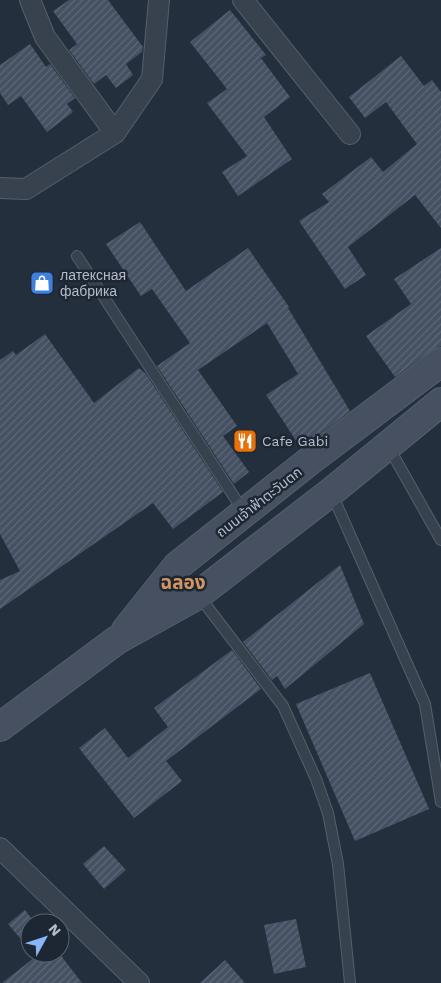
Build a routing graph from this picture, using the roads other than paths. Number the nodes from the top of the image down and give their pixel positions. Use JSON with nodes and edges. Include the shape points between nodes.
{"nodes":[{"id":1,"x":30,"y":0,"type":"edge"},
{"id":2,"x":159,"y":0,"type":"edge"},
{"id":3,"x":243,"y":0,"type":"edge"},
{"id":4,"x":115,"y":134,"type":"junction"},
{"id":5,"x":350,"y":134,"type":"dead end"},
{"id":6,"x":0,"y":188,"type":"edge"},
{"id":7,"x":77,"y":256,"type":"dead end"},
{"id":8,"x":441,"y":362,"type":"edge"},
{"id":9,"x":441,"y":402,"type":"edge"},
{"id":10,"x":371,"y":416,"type":"junction"},
{"id":11,"x":387,"y":445,"type":"junction"},
{"id":12,"x":312,"y":459,"type":"junction"},
{"id":13,"x":331,"y":492,"type":"junction"},
{"id":14,"x":244,"y":513,"type":"junction"},
{"id":15,"x":441,"y":540,"type":"edge"},
{"id":16,"x":198,"y":595,"type":"junction"},
{"id":17,"x":117,"y":640,"type":"junction"},
{"id":18,"x":0,"y":727,"type":"edge"},
{"id":19,"x":441,"y":802,"type":"edge"},
{"id":20,"x":0,"y":848,"type":"edge"},
{"id":21,"x":139,"y":983,"type":"edge"},
{"id":22,"x":350,"y":983,"type":"edge"}],
"edges":[{"from":1,"to":4,"type":"street","via":[[45,37]]},
{"from":2,"to":4,"type":"street","via":[[152,79]]},
{"from":3,"to":5,"type":"street"},
{"from":4,"to":6,"type":"street","via":[[26,189]]},
{"from":7,"to":14,"type":"lane"},
{"from":8,"to":10,"type":"main road","name":"ถนนเจ้าฟ้าตะวันตก"},
{"from":9,"to":11,"type":"main road","name":"ถนนเจ้าฟ้าตะวันตก"},
{"from":10,"to":11,"type":"main road"},
{"from":10,"to":12,"type":"main road","name":"ถนนเจ้าฟ้าตะวันตก"},
{"from":11,"to":13,"type":"main road","name":"ถนนเจ้าฟ้าตะวันตก"},
{"from":11,"to":15,"type":"lane"},
{"from":12,"to":13,"type":"main road"},
{"from":12,"to":14,"type":"main road","name":"ถนนเจ้าฟ้าตะวันตก"},
{"from":13,"to":16,"type":"main road","name":"ถนนเจ้าฟ้าตะวันตก"},
{"from":13,"to":19,"type":"lane","via":[[426,704]]},
{"from":14,"to":17,"type":"main road","name":"ถนนเจ้าฟ้าตะวันตก","via":[[177,566]]},
{"from":16,"to":17,"type":"main road","name":"ถนนเจ้าฟ้าตะวันตก"},
{"from":16,"to":22,"type":"lane","via":[[283,706],[316,779],[328,813],[338,864]]},
{"from":17,"to":18,"type":"main road","name":"ถนนเจ้าฟ้าตะวันตก"},
{"from":20,"to":21,"type":"street"}]}
